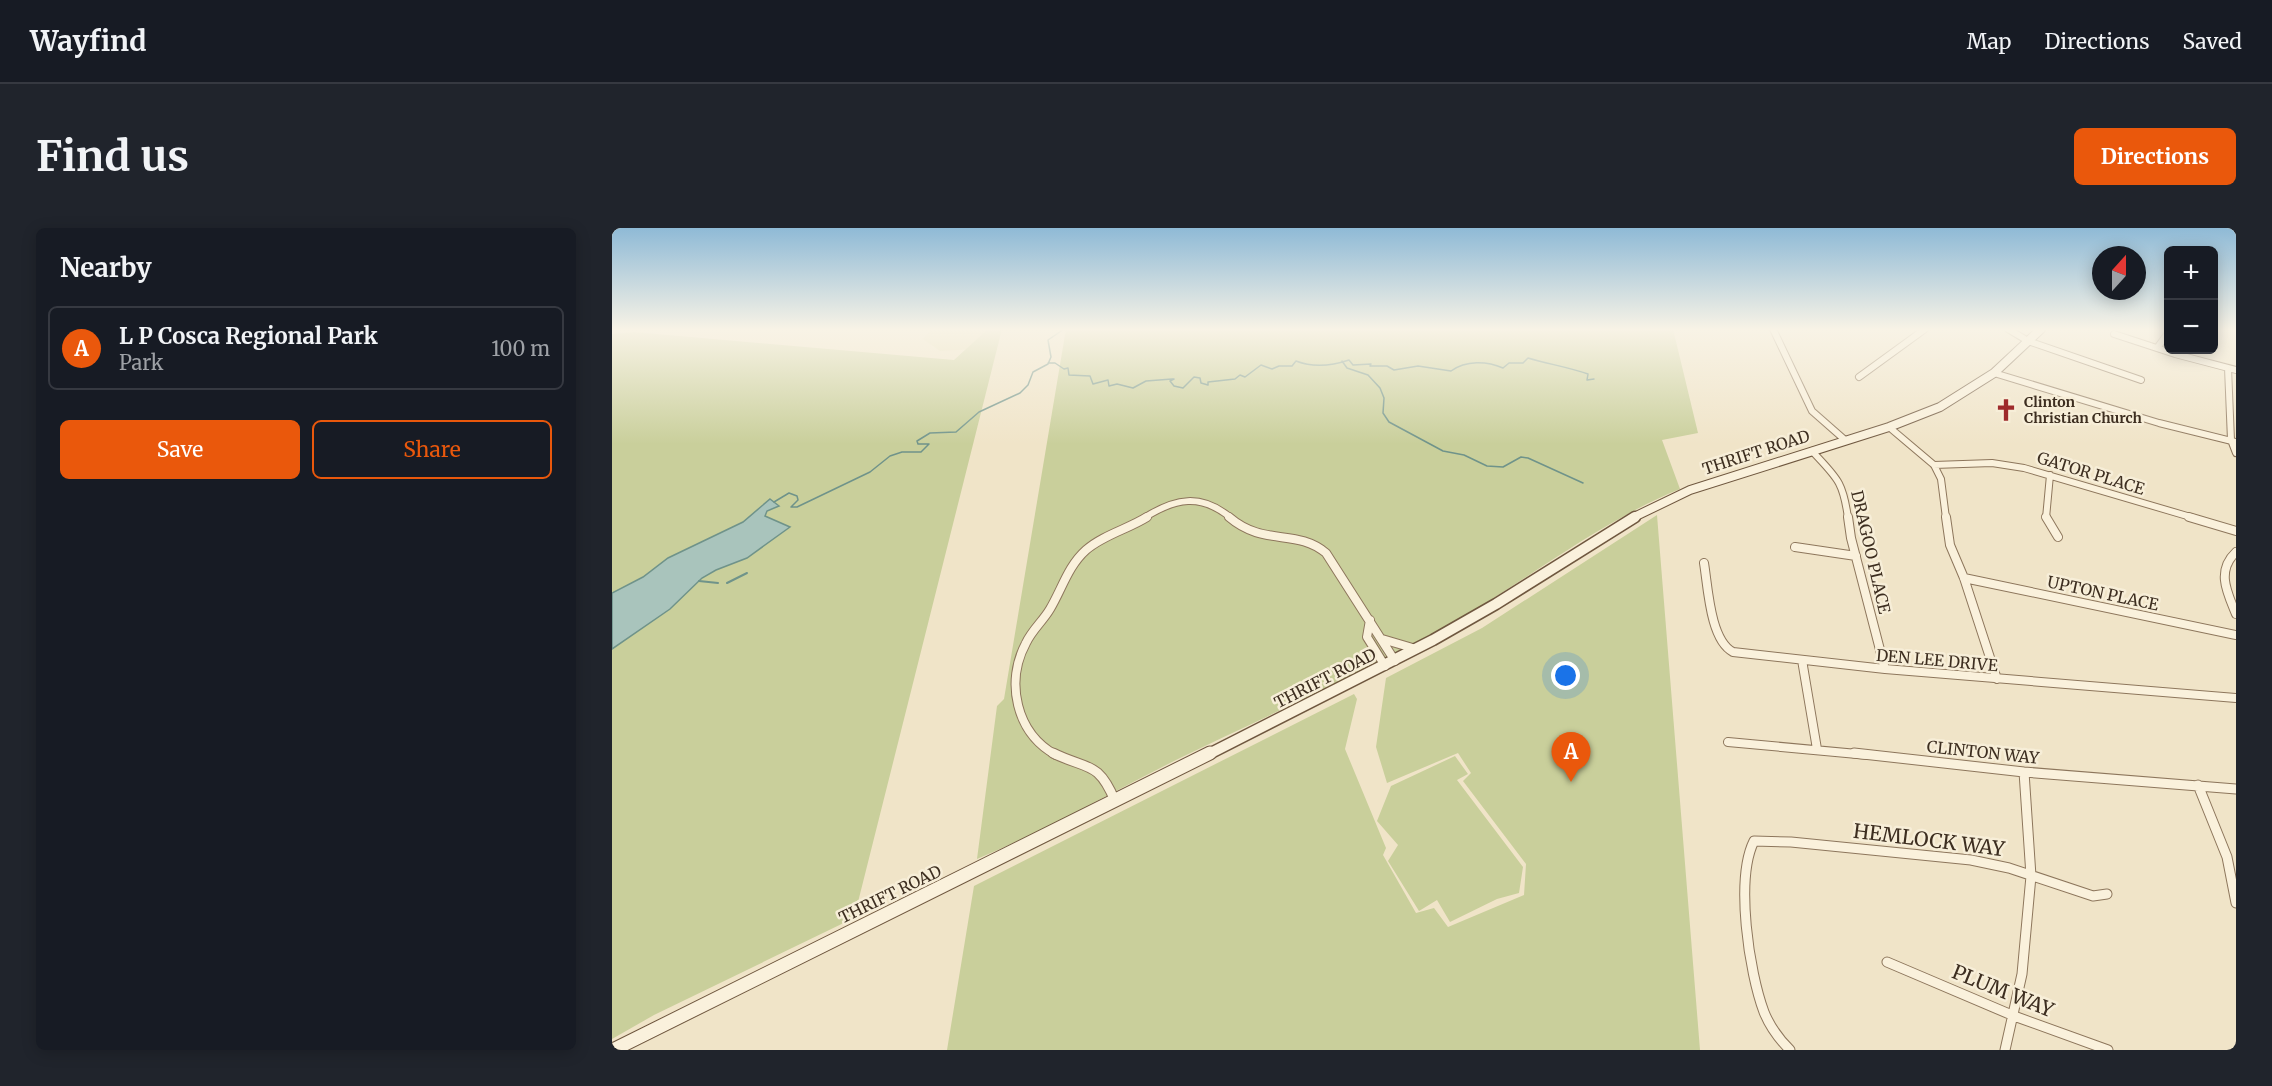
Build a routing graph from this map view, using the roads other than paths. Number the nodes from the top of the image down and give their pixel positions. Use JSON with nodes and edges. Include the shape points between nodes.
{"nodes":[{"id":1,"x":1791,"y":367,"type":"edge"},
{"id":2,"x":1872,"y":367,"type":"edge"},
{"id":3,"x":2000,"y":367,"type":"edge"},
{"id":4,"x":2104,"y":367,"type":"edge"},
{"id":5,"x":2228,"y":368,"type":"joint"},
{"id":6,"x":2236,"y":370,"type":"edge"},
{"id":7,"x":1994,"y":373,"type":"junction"},
{"id":8,"x":1859,"y":377,"type":"dead end"},
{"id":9,"x":2141,"y":380,"type":"dead end"},
{"id":10,"x":1889,"y":427,"type":"junction"},
{"id":11,"x":1845,"y":440,"type":"junction"},
{"id":12,"x":2234,"y":441,"type":"edge"},
{"id":13,"x":1812,"y":451,"type":"junction"},
{"id":14,"x":2236,"y":453,"type":"edge"},
{"id":15,"x":1934,"y":465,"type":"junction"},
{"id":16,"x":2050,"y":475,"type":"junction"},
{"id":17,"x":2236,"y":531,"type":"edge"},
{"id":18,"x":2058,"y":537,"type":"dead end"},
{"id":19,"x":1795,"y":547,"type":"dead end"},
{"id":20,"x":2236,"y":552,"type":"edge"},
{"id":21,"x":1856,"y":556,"type":"junction"},
{"id":22,"x":1704,"y":563,"type":"dead end"},
{"id":23,"x":1965,"y":578,"type":"junction"},
{"id":24,"x":2236,"y":614,"type":"edge"},
{"id":25,"x":1370,"y":621,"type":"junction"},
{"id":26,"x":2236,"y":635,"type":"edge"},
{"id":27,"x":1382,"y":639,"type":"junction"},
{"id":28,"x":1418,"y":649,"type":"junction"},
{"id":29,"x":1802,"y":660,"type":"junction"},
{"id":30,"x":1390,"y":663,"type":"junction"},
{"id":31,"x":1886,"y":669,"type":"junction"},
{"id":32,"x":1997,"y":679,"type":"junction"},
{"id":33,"x":2236,"y":698,"type":"edge"},
{"id":34,"x":1728,"y":742,"type":"dead end"},
{"id":35,"x":1817,"y":749,"type":"junction"},
{"id":36,"x":2024,"y":772,"type":"junction"},
{"id":37,"x":2198,"y":785,"type":"junction"},
{"id":38,"x":2236,"y":789,"type":"edge"},
{"id":39,"x":1115,"y":801,"type":"junction"},
{"id":40,"x":2031,"y":876,"type":"junction"},
{"id":41,"x":2235,"y":884,"type":"edge"},
{"id":42,"x":2107,"y":894,"type":"dead end"},
{"id":43,"x":2236,"y":903,"type":"edge"},
{"id":44,"x":1887,"y":962,"type":"dead end"},
{"id":45,"x":2014,"y":1016,"type":"junction"},
{"id":46,"x":613,"y":1050,"type":"edge"},
{"id":47,"x":1790,"y":1050,"type":"edge"},
{"id":48,"x":2005,"y":1050,"type":"edge"},
{"id":49,"x":2108,"y":1050,"type":"edge"}],
"edges":[{"from":1,"to":11,"type":"street","via":[[1809,407]]},
{"from":2,"to":8,"type":"street"},
{"from":3,"to":7,"type":"street","name":"THRIFT ROAD"},
{"from":4,"to":9,"type":"street"},
{"from":5,"to":6,"type":"street"},
{"from":5,"to":12,"type":"street"},
{"from":7,"to":10,"type":"street","name":"THRIFT ROAD","via":[[1940,407]]},
{"from":7,"to":12,"type":"street","via":[[2159,423]]},
{"from":10,"to":11,"type":"street","name":"THRIFT ROAD"},
{"from":10,"to":15,"type":"street"},
{"from":11,"to":13,"type":"street","name":"THRIFT ROAD"},
{"from":12,"to":14,"type":"street"},
{"from":13,"to":21,"type":"street","name":"DRAGOO PLACE","via":[[1844,490]]},
{"from":13,"to":28,"type":"street","name":"THRIFT ROAD","via":[[1690,490],[1642,512]]},
{"from":15,"to":16,"type":"street","name":"GATOR PLACE","via":[[1998,463]]},
{"from":15,"to":23,"type":"street","via":[[1943,485],[1950,545]]},
{"from":16,"to":17,"type":"street","name":"GATOR PLACE"},
{"from":16,"to":18,"type":"street","via":[[2046,518]]},
{"from":19,"to":21,"type":"street"},
{"from":20,"to":24,"type":"street","via":[[2223,568]]},
{"from":21,"to":31,"type":"street","name":"DRAGOO PLACE"},
{"from":22,"to":29,"type":"street","name":"DEN LEE DRIVE","via":[[1715,631],[1723,645],[1733,652]]},
{"from":23,"to":26,"type":"street","name":"UPTON PLACE"},
{"from":23,"to":32,"type":"street"},
{"from":25,"to":27,"type":"street"},
{"from":25,"to":30,"type":"street","via":[[1367,637]]},
{"from":25,"to":39,"type":"street","via":[[1326,553],[1316,545],[1299,538],[1250,532],[1222,509],[1207,503],[1161,506],[1130,528],[1092,546],[1066,575],[1052,607],[1021,651],[1014,692],[1034,738],[1044,748],[1101,773]]},
{"from":27,"to":28,"type":"street"},
{"from":27,"to":30,"type":"street"},
{"from":28,"to":30,"type":"street","name":"THRIFT ROAD"},
{"from":29,"to":31,"type":"street","name":"DEN LEE DRIVE"},
{"from":29,"to":35,"type":"street"},
{"from":30,"to":39,"type":"street","name":"THRIFT ROAD"},
{"from":31,"to":32,"type":"street","name":"DEN LEE DRIVE"},
{"from":32,"to":33,"type":"street","name":"DEN LEE DRIVE"},
{"from":34,"to":35,"type":"street","name":"CLINTON WAY"},
{"from":35,"to":36,"type":"street","name":"CLINTON WAY"},
{"from":36,"to":37,"type":"street","name":"CLINTON WAY"},
{"from":36,"to":40,"type":"street"},
{"from":37,"to":38,"type":"street","name":"CLINTON WAY"},
{"from":37,"to":41,"type":"street","via":[[2222,838]]},
{"from":39,"to":46,"type":"street","name":"THRIFT ROAD"},
{"from":40,"to":42,"type":"street","name":"HEMLOCK WAY","via":[[2093,896]]},
{"from":40,"to":45,"type":"street"},
{"from":40,"to":47,"type":"street","name":"HEMLOCK WAY","via":[[1963,859],[1754,842],[1747,852],[1744,879],[1754,978],[1771,1027]]},
{"from":41,"to":43,"type":"street"},
{"from":44,"to":45,"type":"street","name":"PLUM WAY"},
{"from":45,"to":48,"type":"street"},
{"from":45,"to":49,"type":"street","name":"PLUM WAY"}]}
